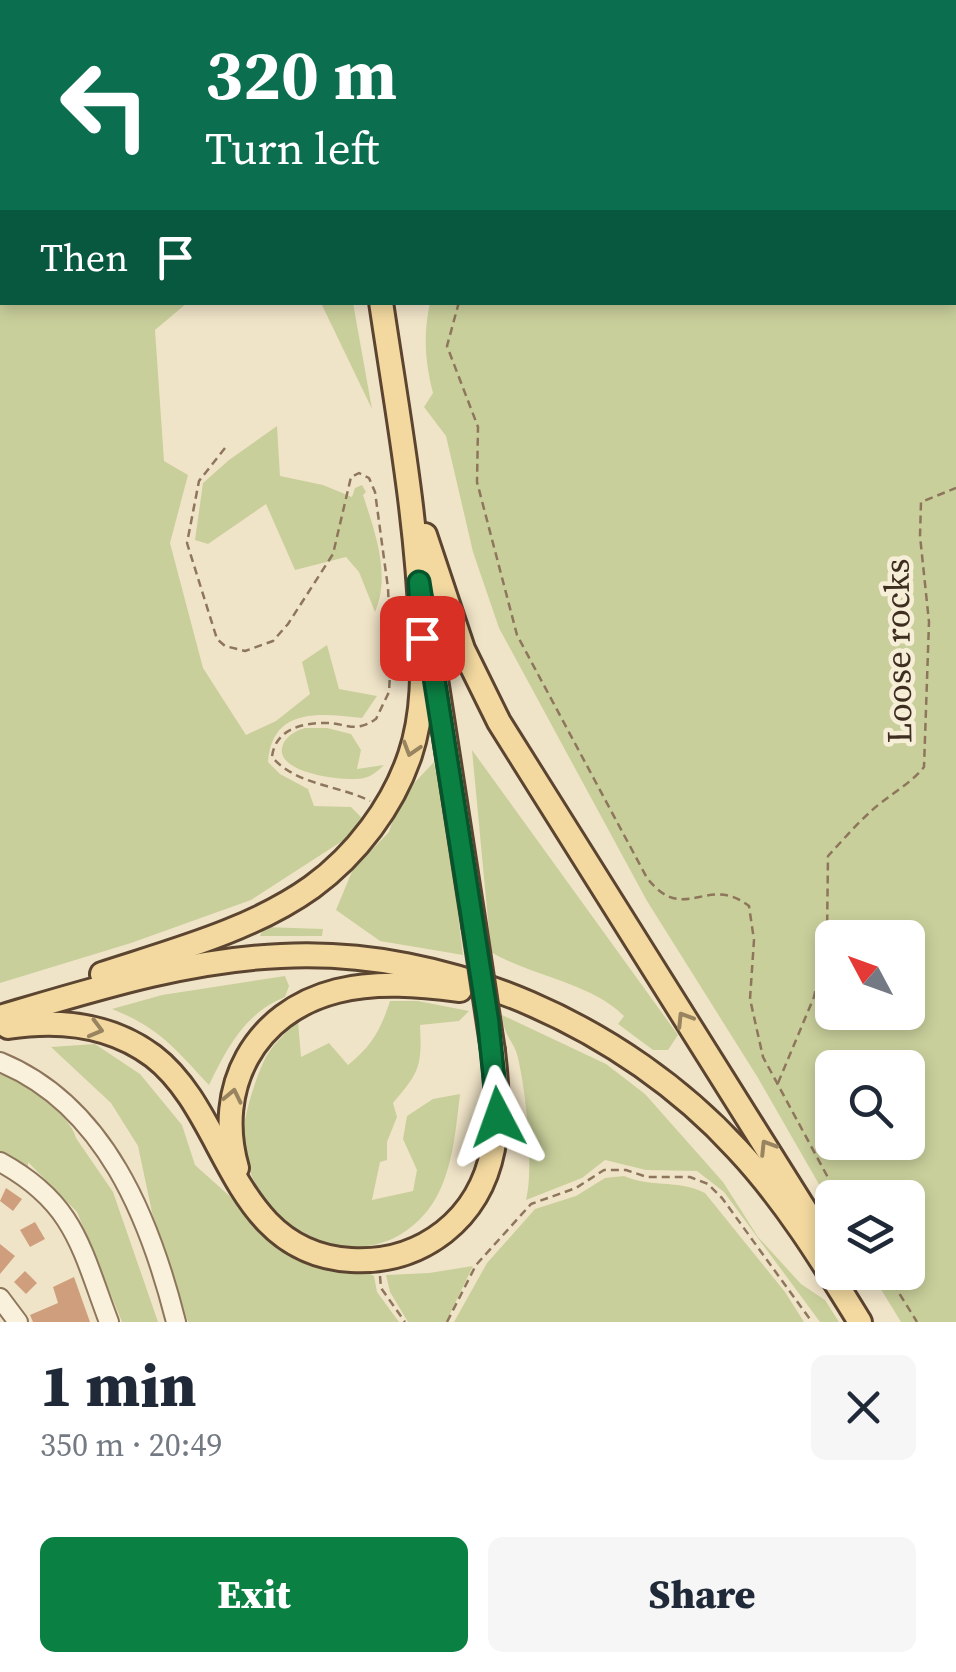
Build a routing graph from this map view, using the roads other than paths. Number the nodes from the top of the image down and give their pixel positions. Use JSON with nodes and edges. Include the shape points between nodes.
{"nodes":[{"id":1,"x":381,"y":305,"type":"edge"},
{"id":2,"x":409,"y":490,"type":"junction"},
{"id":3,"x":419,"y":582,"type":"junction"},
{"id":4,"x":507,"y":996,"type":"junction"},
{"id":5,"x":27,"y":1010,"type":"junction"},
{"id":6,"x":0,"y":1018,"type":"edge"},
{"id":7,"x":0,"y":1028,"type":"edge"},
{"id":8,"x":0,"y":1062,"type":"edge"},
{"id":9,"x":0,"y":1162,"type":"edge"},
{"id":10,"x":244,"y":1191,"type":"junction"},
{"id":11,"x":815,"y":1227,"type":"edge"},
{"id":12,"x":847,"y":1290,"type":"edge"},
{"id":13,"x":0,"y":1298,"type":"edge"},
{"id":14,"x":856,"y":1316,"type":"edge"},
{"id":15,"x":18,"y":1322,"type":"edge"},
{"id":16,"x":109,"y":1322,"type":"edge"},
{"id":17,"x":176,"y":1322,"type":"edge"}],
"edges":[{"from":1,"to":2,"type":"main road"},
{"from":2,"to":3,"type":"main road"},
{"from":11,"to":2,"type":"main road","one_way":true,"via":[[498,722],[463,649]]},
{"from":3,"to":5,"type":"main road","one_way":true,"via":[[422,665],[410,756],[384,808],[338,866],[278,907],[88,978]]},
{"from":3,"to":10,"type":"main road","bridge":true,"via":[[492,1051],[498,1117],[492,1158],[475,1198],[434,1240],[377,1260],[324,1255],[282,1234]]},
{"from":4,"to":5,"type":"main road","via":[[406,965],[284,956],[153,975]]},
{"from":10,"to":4,"type":"main road","one_way":true,"via":[[230,1144],[230,1102],[250,1052],[286,1015],[336,992],[368,986]]},
{"from":4,"to":14,"type":"main road","via":[[627,1055],[698,1110],[766,1182]]},
{"from":5,"to":6,"type":"main road"},
{"from":7,"to":10,"type":"main road","one_way":true,"via":[[76,1024],[104,1030],[155,1058],[189,1096]]},
{"from":8,"to":17,"type":"street","via":[[52,1090],[84,1120],[118,1168]]},
{"from":9,"to":16,"type":"street","via":[[56,1202]]},
{"from":12,"to":14,"type":"main road"},
{"from":13,"to":15,"type":"street"}]}
